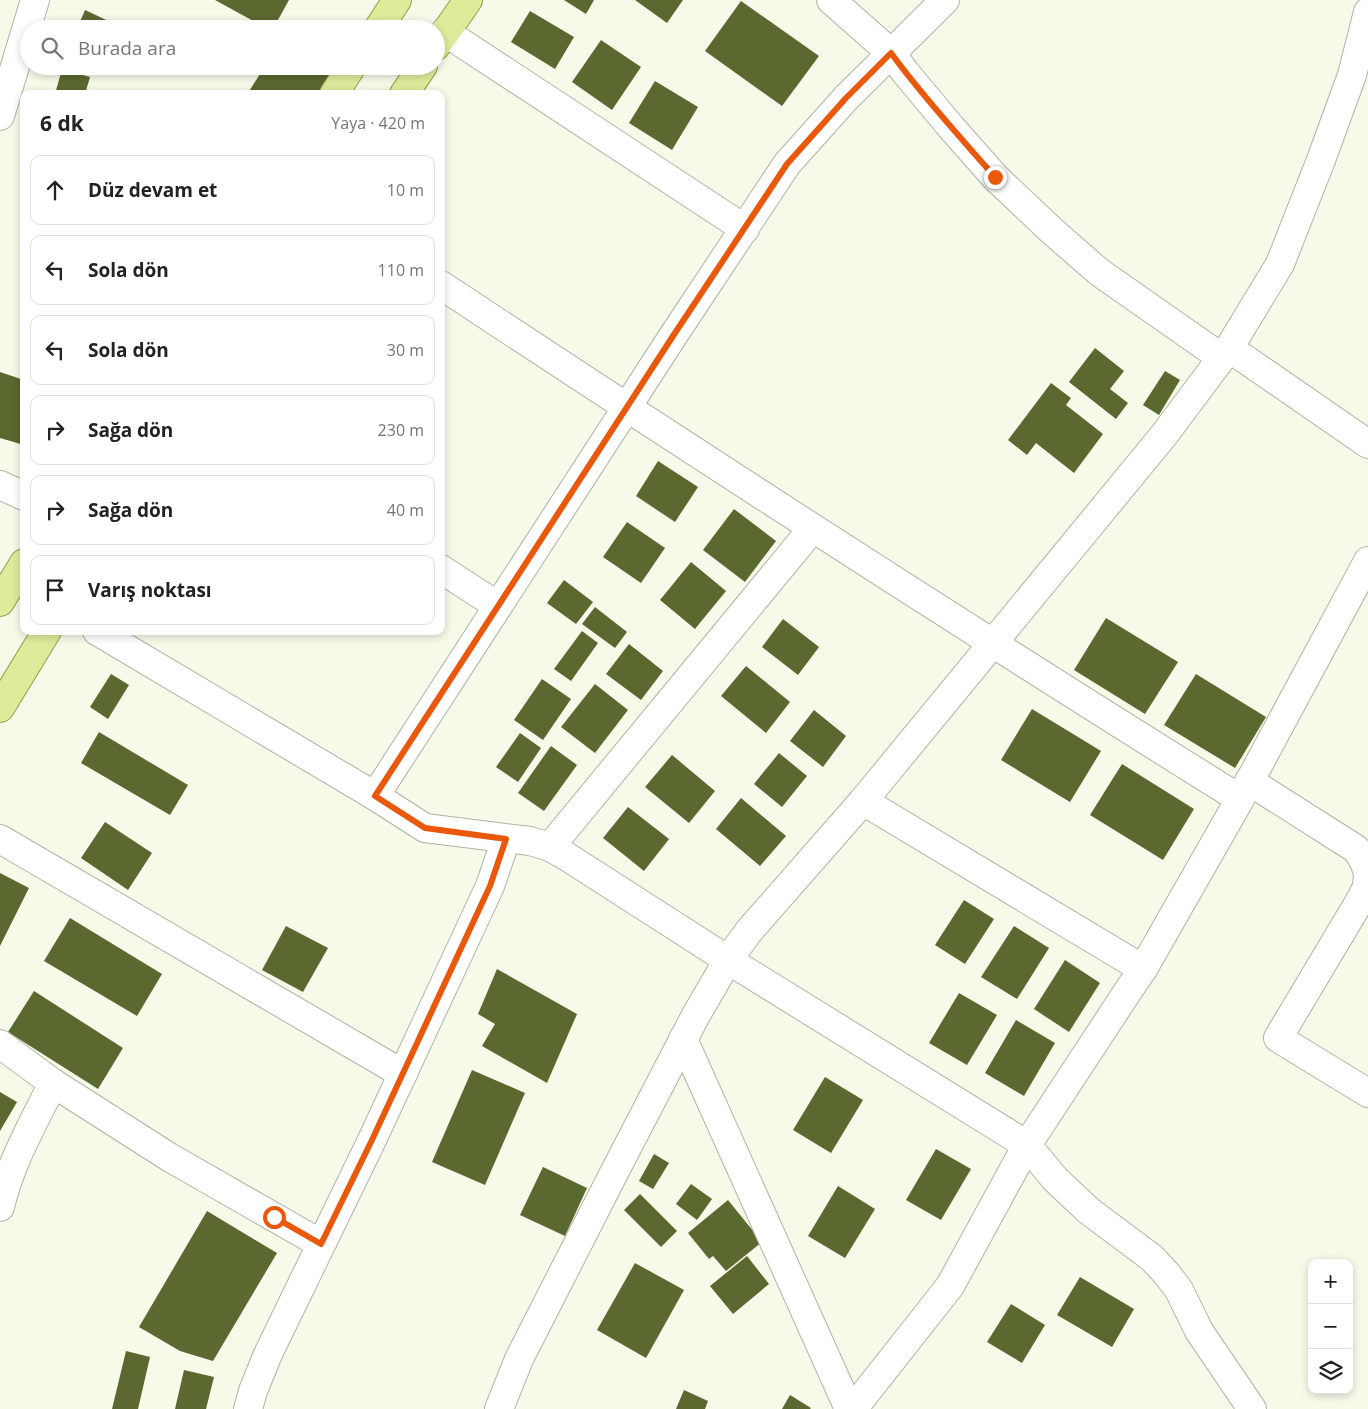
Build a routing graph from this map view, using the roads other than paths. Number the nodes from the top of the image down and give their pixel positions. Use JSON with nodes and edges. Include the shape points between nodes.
{"nodes":[{"id":1,"x":35,"y":0,"type":"edge"},
{"id":2,"x":468,"y":0,"type":"edge"},
{"id":3,"x":831,"y":0,"type":"edge"},
{"id":4,"x":945,"y":0,"type":"edge"},
{"id":5,"x":1368,"y":12,"type":"edge"},
{"id":6,"x":29,"y":20,"type":"edge"},
{"id":7,"x":445,"y":33,"type":"edge"},
{"id":8,"x":445,"y":42,"type":"edge"},
{"id":9,"x":20,"y":50,"type":"edge"},
{"id":10,"x":891,"y":53,"type":"junction"},
{"id":11,"x":346,"y":75,"type":"edge"},
{"id":12,"x":417,"y":75,"type":"edge"},
{"id":13,"x":337,"y":90,"type":"edge"},
{"id":14,"x":407,"y":90,"type":"edge"},
{"id":15,"x":0,"y":116,"type":"edge"},
{"id":16,"x":745,"y":229,"type":"junction"},
{"id":17,"x":445,"y":288,"type":"edge"},
{"id":18,"x":1226,"y":353,"type":"junction"},
{"id":19,"x":627,"y":408,"type":"junction"},
{"id":20,"x":1368,"y":444,"type":"edge"},
{"id":21,"x":0,"y":485,"type":"edge"},
{"id":22,"x":20,"y":494,"type":"edge"},
{"id":23,"x":813,"y":528,"type":"junction"},
{"id":24,"x":1368,"y":561,"type":"edge"},
{"id":25,"x":20,"y":570,"type":"edge"},
{"id":26,"x":445,"y":572,"type":"edge"},
{"id":27,"x":0,"y":602,"type":"edge"},
{"id":28,"x":498,"y":606,"type":"junction"},
{"id":29,"x":45,"y":635,"type":"edge"},
{"id":30,"x":104,"y":635,"type":"edge"},
{"id":31,"x":992,"y":644,"type":"junction"},
{"id":32,"x":0,"y":708,"type":"edge"},
{"id":33,"x":1244,"y":790,"type":"junction"},
{"id":34,"x":375,"y":796,"type":"junction"},
{"id":35,"x":863,"y":801,"type":"junction"},
{"id":36,"x":0,"y":838,"type":"edge"},
{"id":37,"x":506,"y":839,"type":"junction"},
{"id":38,"x":550,"y":847,"type":"junction"},
{"id":39,"x":1368,"y":878,"type":"edge"},
{"id":40,"x":728,"y":960,"type":"junction"},
{"id":41,"x":1143,"y":969,"type":"junction"},
{"id":42,"x":684,"y":1039,"type":"junction"},
{"id":43,"x":0,"y":1044,"type":"edge"},
{"id":44,"x":403,"y":1074,"type":"junction"},
{"id":45,"x":53,"y":1083,"type":"junction"},
{"id":46,"x":1368,"y":1093,"type":"edge"},
{"id":47,"x":1027,"y":1146,"type":"junction"},
{"id":48,"x":0,"y":1207,"type":"edge"},
{"id":49,"x":321,"y":1244,"type":"junction"},
{"id":50,"x":248,"y":1409,"type":"edge"},
{"id":51,"x":499,"y":1409,"type":"edge"},
{"id":52,"x":851,"y":1409,"type":"edge"},
{"id":53,"x":1252,"y":1409,"type":"edge"}],
"edges":[{"from":1,"to":6,"type":"street"},
{"from":2,"to":7,"type":"main road"},
{"from":3,"to":10,"type":"street"},
{"from":4,"to":10,"type":"street"},
{"from":5,"to":18,"type":"street","via":[[1352,75],[1280,264]]},
{"from":8,"to":16,"type":"street"},
{"from":9,"to":15,"type":"street"},
{"from":10,"to":16,"type":"street","via":[[787,164]]},
{"from":10,"to":18,"type":"street","via":[[995,177],[1051,230],[1099,272]]},
{"from":11,"to":13,"type":"main road"},
{"from":12,"to":14,"type":"main road"},
{"from":16,"to":19,"type":"street"},
{"from":17,"to":19,"type":"street"},
{"from":18,"to":20,"type":"street"},
{"from":18,"to":31,"type":"street","via":[[1164,435]]},
{"from":19,"to":23,"type":"street"},
{"from":19,"to":28,"type":"street"},
{"from":21,"to":22,"type":"street"},
{"from":23,"to":31,"type":"street"},
{"from":23,"to":38,"type":"street"},
{"from":24,"to":33,"type":"street"},
{"from":25,"to":27,"type":"main road"},
{"from":26,"to":28,"type":"street"},
{"from":28,"to":34,"type":"street"},
{"from":29,"to":32,"type":"main road"},
{"from":30,"to":34,"type":"street"},
{"from":31,"to":33,"type":"street"},
{"from":31,"to":35,"type":"street"},
{"from":33,"to":39,"type":"street","via":[[1356,849],[1363,857]]},
{"from":33,"to":41,"type":"street"},
{"from":34,"to":37,"type":"street","via":[[425,828]]},
{"from":35,"to":40,"type":"street","via":[[749,931]]},
{"from":35,"to":41,"type":"street"},
{"from":36,"to":44,"type":"street"},
{"from":37,"to":38,"type":"street"},
{"from":37,"to":44,"type":"street","via":[[490,886]]},
{"from":38,"to":40,"type":"street"},
{"from":39,"to":46,"type":"street","via":[[1361,899],[1278,1038]]},
{"from":40,"to":42,"type":"street"},
{"from":40,"to":47,"type":"street"},
{"from":41,"to":47,"type":"street"},
{"from":42,"to":51,"type":"street","via":[[519,1360]]},
{"from":42,"to":52,"type":"street"},
{"from":43,"to":45,"type":"street"},
{"from":44,"to":49,"type":"street"},
{"from":45,"to":48,"type":"street","via":[[15,1160]]},
{"from":45,"to":49,"type":"street","via":[[169,1157]]},
{"from":47,"to":52,"type":"street","via":[[950,1286]]},
{"from":47,"to":53,"type":"street","via":[[1072,1195],[1152,1258],[1166,1273],[1179,1290],[1199,1330]]},
{"from":49,"to":50,"type":"street","via":[[268,1354]]}]}
